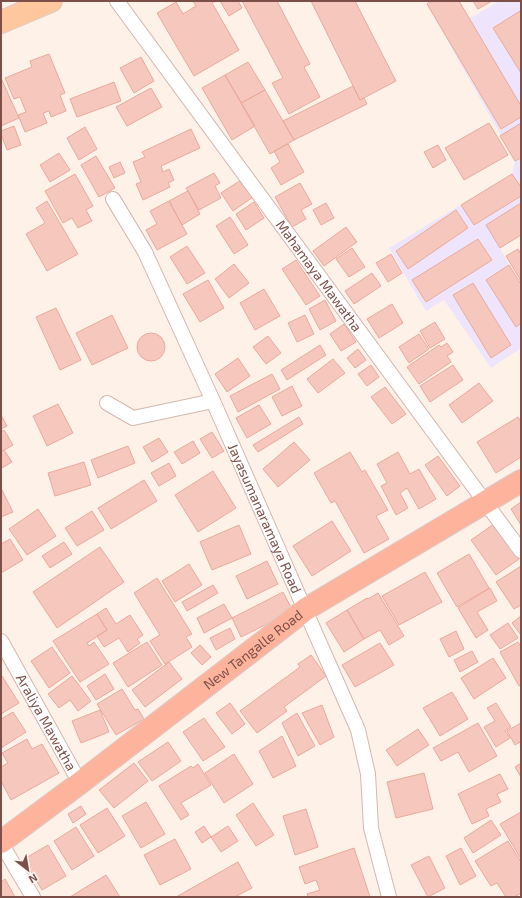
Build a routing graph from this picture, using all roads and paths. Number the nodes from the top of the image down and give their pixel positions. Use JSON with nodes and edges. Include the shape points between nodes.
{"nodes":[{"id":1,"x":51,"y":1,"type":"edge"},
{"id":2,"x":117,"y":1,"type":"edge"},
{"id":3,"x":1,"y":22,"type":"edge"},
{"id":4,"x":113,"y":199,"type":"dead end"},
{"id":5,"x":213,"y":400,"type":"junction"},
{"id":6,"x":107,"y":403,"type":"dead end"},
{"id":7,"x":521,"y":481,"type":"edge"},
{"id":8,"x":485,"y":503,"type":"junction"},
{"id":9,"x":521,"y":551,"type":"edge"},
{"id":10,"x":306,"y":609,"type":"junction"},
{"id":11,"x":1,"y":641,"type":"edge"},
{"id":12,"x":80,"y":783,"type":"junction"},
{"id":13,"x":1,"y":842,"type":"edge"},
{"id":14,"x":33,"y":897,"type":"edge"},
{"id":15,"x":389,"y":897,"type":"edge"}],
"edges":[{"from":1,"to":3,"type":"main road"},
{"from":2,"to":8,"type":"street","name":"Mahamaya Mawatha"},
{"from":4,"to":5,"type":"street","name":"Jayasumanaramaya Road","via":[[145,252]]},
{"from":5,"to":6,"type":"street","via":[[133,418]]},
{"from":5,"to":10,"type":"street","name":"Jayasumanaramaya Road"},
{"from":7,"to":8,"type":"highway","name":"New Tangalle Road"},
{"from":8,"to":9,"type":"street","name":"Mahamaya Mawatha"},
{"from":8,"to":10,"type":"highway","name":"New Tangalle Road"},
{"from":10,"to":12,"type":"highway","name":"New Tangalle Road"},
{"from":10,"to":15,"type":"street","name":"Jayasumanaramaya Road","via":[[358,730],[368,774],[371,828]]},
{"from":11,"to":12,"type":"street","name":"Araliya Mawatha"},
{"from":12,"to":13,"type":"highway","name":"New Tangalle Road"},
{"from":13,"to":14,"type":"street"}]}
